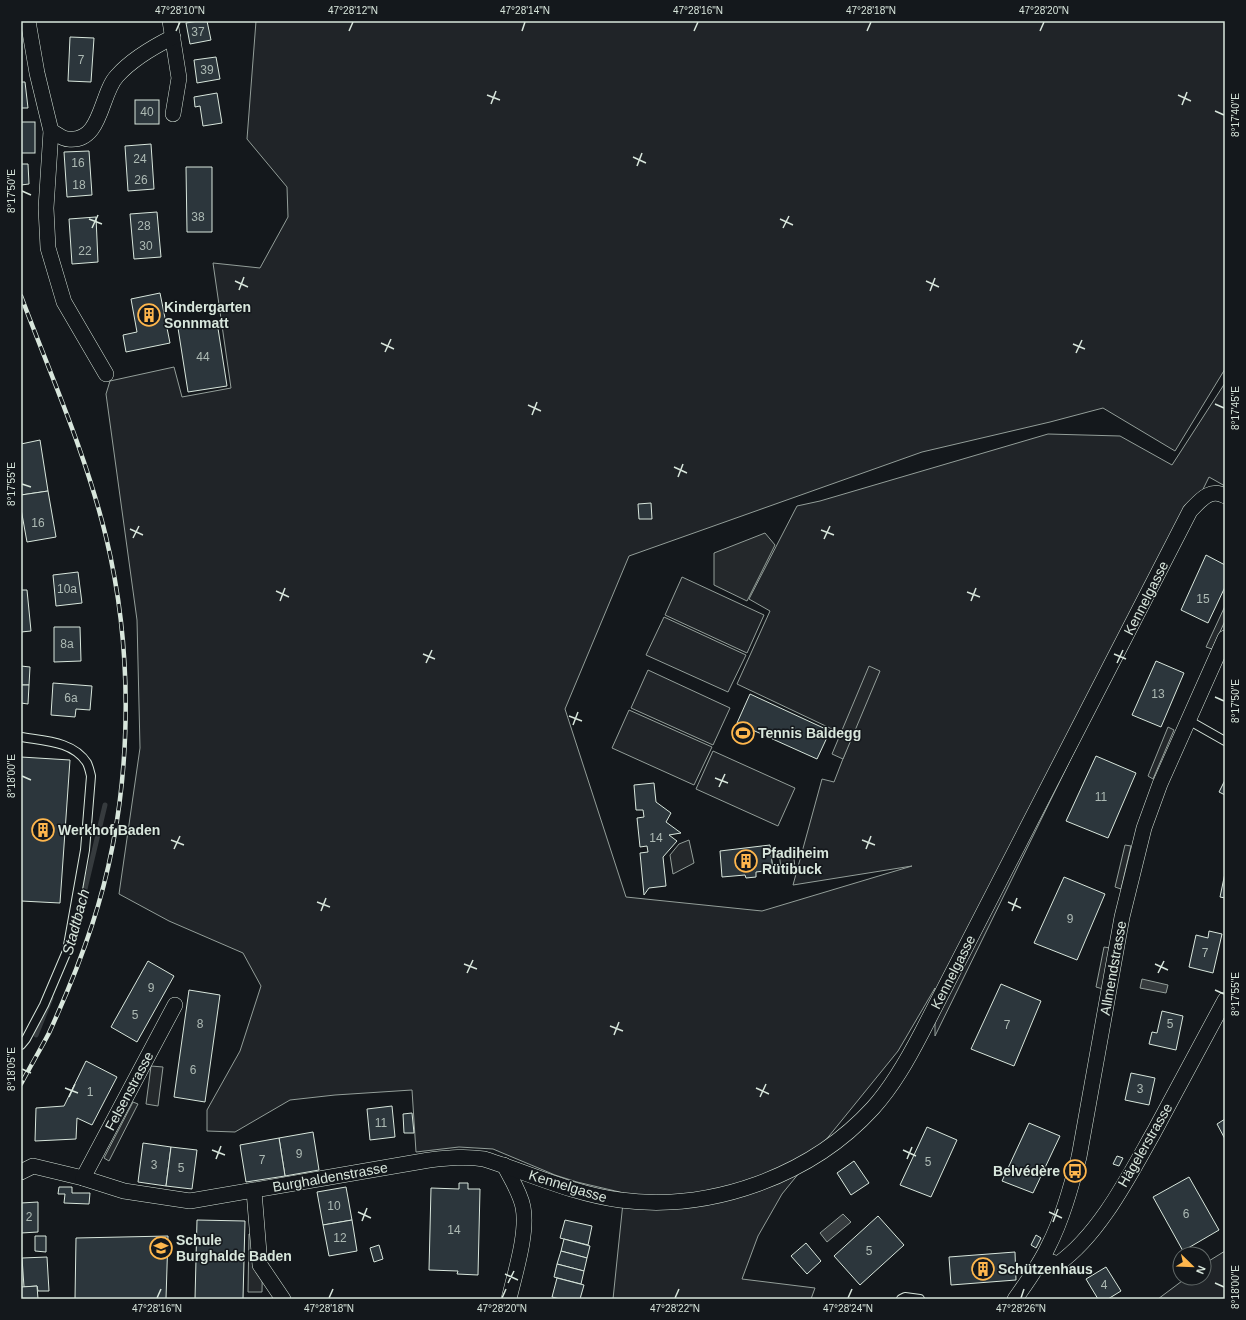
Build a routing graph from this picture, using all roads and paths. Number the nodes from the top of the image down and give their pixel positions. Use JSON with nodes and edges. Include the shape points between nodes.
{"nodes":[{"id":1,"x":28,"y":21,"type":"edge"},
{"id":2,"x":170,"y":21,"type":"edge"},
{"id":3,"x":173,"y":37,"type":"junction"},
{"id":4,"x":173,"y":114,"type":"dead end"},
{"id":5,"x":51,"y":131,"type":"junction"},
{"id":6,"x":106,"y":374,"type":"dead end"},
{"id":7,"x":1225,"y":496,"type":"edge"},
{"id":8,"x":1225,"y":638,"type":"edge"},
{"id":9,"x":1188,"y":720,"type":"junction"},
{"id":10,"x":21,"y":737,"type":"edge"},
{"id":11,"x":1225,"y":741,"type":"edge"},
{"id":12,"x":1225,"y":1000,"type":"edge"},
{"id":13,"x":175,"y":1004,"type":"dead end"},
{"id":14,"x":21,"y":1045,"type":"edge"},
{"id":15,"x":504,"y":1165,"type":"junction"},
{"id":16,"x":21,"y":1172,"type":"edge"},
{"id":17,"x":83,"y":1178,"type":"junction"},
{"id":18,"x":254,"y":1191,"type":"junction"},
{"id":19,"x":1042,"y":1259,"type":"junction"},
{"id":20,"x":283,"y":1299,"type":"edge"},
{"id":21,"x":509,"y":1299,"type":"edge"},
{"id":22,"x":901,"y":1299,"type":"edge"},
{"id":23,"x":920,"y":1299,"type":"edge"},
{"id":24,"x":1015,"y":1299,"type":"edge"}],
"edges":[{"from":1,"to":5,"type":"street"},
{"from":2,"to":3,"type":"street"},
{"from":3,"to":4,"type":"street","via":[[178,78]]},
{"from":3,"to":5,"type":"street","via":[[151,49],[116,76],[96,123],[88,134],[67,139]]},
{"from":5,"to":6,"type":"street","via":[[46,208],[48,248],[64,302]]},
{"from":7,"to":15,"type":"street","name":"Kennelgasse","via":[[1214,493],[1205,496],[1190,511],[922,1032],[894,1080],[858,1124],[825,1150],[792,1169],[748,1187],[711,1197],[669,1202],[638,1202],[595,1196],[565,1188]]},
{"from":8,"to":9,"type":"street","name":"Allmendstrasse"},
{"from":9,"to":11,"type":"lane"},
{"from":9,"to":19,"type":"street","name":"Allmendstrasse","via":[[1144,828],[1121,924],[1079,1157],[1056,1228]]},
{"from":10,"to":14,"type":"lane","via":[[61,743],[78,753],[88,764],[91,776],[85,850],[67,951],[44,1005]]},
{"from":12,"to":19,"type":"street","name":"Hägelerstrasse","via":[[1133,1169],[1096,1227],[1076,1250],[1058,1264]]},
{"from":13,"to":17,"type":"street","name":"Felsenstrasse"},
{"from":15,"to":18,"type":"street","name":"Burghaldenstrasse","via":[[472,1157],[429,1160]]},
{"from":15,"to":21,"type":"street","via":[[520,1196],[524,1215],[521,1247]]},
{"from":16,"to":17,"type":"street","name":"Burghaldenstrasse","via":[[33,1166]]},
{"from":17,"to":18,"type":"street","name":"Burghaldenstrasse","via":[[124,1191],[190,1202]]},
{"from":18,"to":20,"type":"street","via":[[260,1265]]},
{"from":19,"to":24,"type":"street","name":"Allmendstrasse"},
{"from":22,"to":23,"type":"lane"}]}
